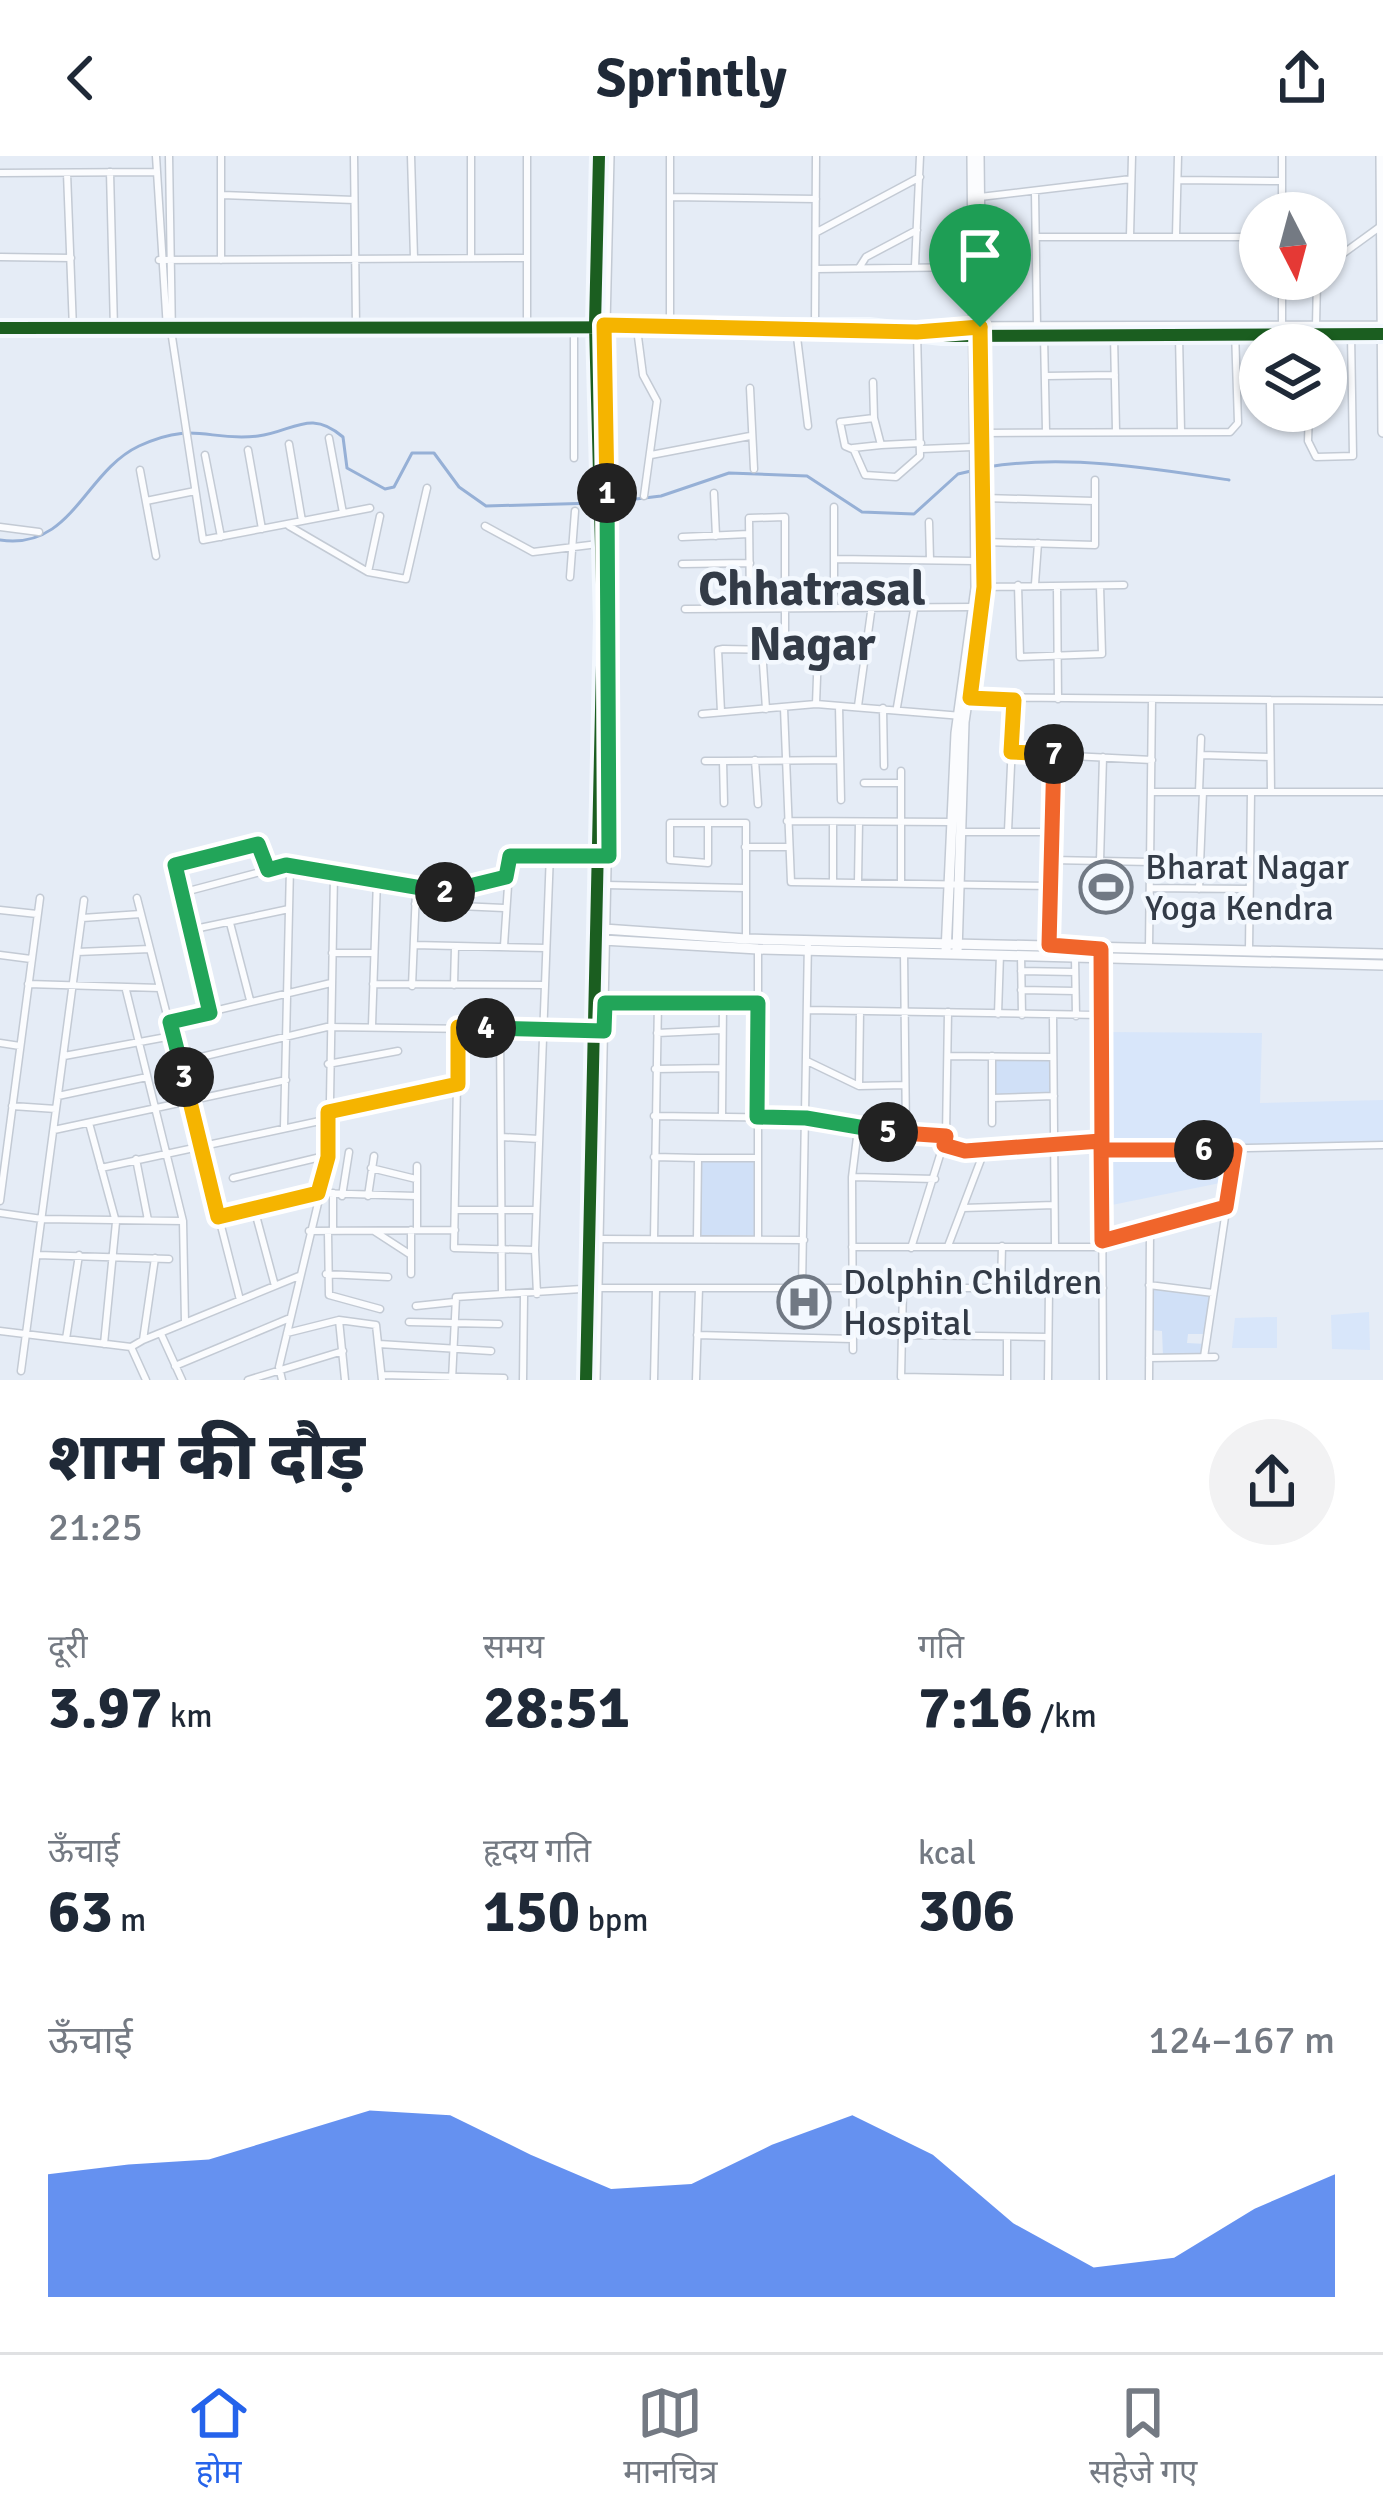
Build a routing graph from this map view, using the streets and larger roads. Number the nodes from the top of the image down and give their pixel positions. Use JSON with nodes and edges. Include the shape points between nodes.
{"nodes":[{"id":1,"x":156,"y":156,"type":"edge"},
{"id":2,"x":169,"y":156,"type":"edge"},
{"id":3,"x":221,"y":156,"type":"edge"},
{"id":4,"x":354,"y":156,"type":"edge"},
{"id":5,"x":411,"y":156,"type":"edge"},
{"id":6,"x":471,"y":156,"type":"edge"},
{"id":7,"x":527,"y":156,"type":"edge"},
{"id":8,"x":598,"y":156,"type":"edge"},
{"id":9,"x":609,"y":156,"type":"edge"},
{"id":10,"x":670,"y":156,"type":"edge"},
{"id":11,"x":816,"y":156,"type":"edge"},
{"id":12,"x":920,"y":156,"type":"edge"},
{"id":13,"x":975,"y":156,"type":"edge"},
{"id":14,"x":1132,"y":156,"type":"edge"},
{"id":15,"x":1178,"y":156,"type":"edge"},
{"id":16,"x":1282,"y":156,"type":"edge"},
{"id":17,"x":1381,"y":156,"type":"edge"},
{"id":18,"x":110,"y":172,"type":"junction"},
{"id":19,"x":156,"y":172,"type":"junction"},
{"id":20,"x":0,"y":173,"type":"edge"},
{"id":21,"x":67,"y":173,"type":"junction"},
{"id":22,"x":920,"y":177,"type":"junction"},
{"id":23,"x":1131,"y":179,"type":"junction"},
{"id":24,"x":1178,"y":180,"type":"junction"},
{"id":25,"x":1282,"y":181,"type":"junction"},
{"id":26,"x":1035,"y":192,"type":"junction"},
{"id":27,"x":1282,"y":192,"type":"edge"},
{"id":28,"x":222,"y":195,"type":"junction"},
{"id":29,"x":670,"y":197,"type":"junction"},
{"id":30,"x":975,"y":197,"type":"junction"},
{"id":31,"x":816,"y":199,"type":"junction"},
{"id":32,"x":353,"y":200,"type":"junction"},
{"id":33,"x":1382,"y":226,"type":"edge"},
{"id":34,"x":917,"y":230,"type":"junction"},
{"id":35,"x":817,"y":232,"type":"junction"},
{"id":36,"x":1036,"y":237,"type":"junction"},
{"id":37,"x":1130,"y":237,"type":"junction"},
{"id":38,"x":1176,"y":237,"type":"junction"},
{"id":39,"x":1239,"y":237,"type":"edge"},
{"id":40,"x":1347,"y":251,"type":"edge"},
{"id":41,"x":0,"y":257,"type":"edge"},
{"id":42,"x":71,"y":258,"type":"junction"},
{"id":43,"x":414,"y":258,"type":"junction"},
{"id":44,"x":472,"y":258,"type":"junction"},
{"id":45,"x":526,"y":258,"type":"junction"},
{"id":46,"x":159,"y":260,"type":"junction"},
{"id":47,"x":169,"y":260,"type":"junction"},
{"id":48,"x":221,"y":261,"type":"junction"},
{"id":49,"x":354,"y":261,"type":"junction"},
{"id":50,"x":916,"y":267,"type":"junction"},
{"id":51,"x":975,"y":267,"type":"junction"},
{"id":52,"x":859,"y":268,"type":"junction"},
{"id":53,"x":816,"y":269,"type":"junction"},
{"id":54,"x":169,"y":325,"type":"junction"},
{"id":55,"x":356,"y":325,"type":"junction"},
{"id":56,"x":527,"y":325,"type":"junction"},
{"id":57,"x":574,"y":325,"type":"junction"},
{"id":58,"x":600,"y":325,"type":"junction"},
{"id":59,"x":637,"y":326,"type":"junction"},
{"id":60,"x":670,"y":327,"type":"junction"},
{"id":61,"x":796,"y":327,"type":"junction"},
{"id":62,"x":815,"y":327,"type":"junction"},
{"id":63,"x":0,"y":328,"type":"edge"},
{"id":64,"x":1347,"y":328,"type":"edge"},
{"id":65,"x":73,"y":329,"type":"junction"},
{"id":66,"x":114,"y":329,"type":"junction"},
{"id":67,"x":1042,"y":330,"type":"junction"},
{"id":68,"x":1235,"y":330,"type":"junction"},
{"id":69,"x":1239,"y":330,"type":"edge"},
{"id":70,"x":1383,"y":330,"type":"edge"},
{"id":71,"x":1114,"y":331,"type":"junction"},
{"id":72,"x":1179,"y":331,"type":"junction"},
{"id":73,"x":917,"y":332,"type":"junction"},
{"id":74,"x":975,"y":332,"type":"junction"},
{"id":75,"x":1351,"y":334,"type":"junction"},
{"id":76,"x":1114,"y":375,"type":"junction"},
{"id":77,"x":1046,"y":376,"type":"junction"},
{"id":78,"x":872,"y":382,"type":"dead end"},
{"id":79,"x":750,"y":388,"type":"dead end"},
{"id":80,"x":874,"y":418,"type":"junction"},
{"id":81,"x":808,"y":426,"type":"dead end"},
{"id":82,"x":1046,"y":431,"type":"junction"},
{"id":83,"x":1116,"y":431,"type":"junction"},
{"id":84,"x":1181,"y":432,"type":"junction"},
{"id":85,"x":1308,"y":432,"type":"edge"},
{"id":86,"x":1383,"y":432,"type":"edge"},
{"id":87,"x":976,"y":433,"type":"junction"},
{"id":88,"x":750,"y":436,"type":"junction"},
{"id":89,"x":329,"y":438,"type":"dead end"},
{"id":90,"x":289,"y":444,"type":"dead end"},
{"id":91,"x":880,"y":445,"type":"junction"},
{"id":92,"x":921,"y":446,"type":"junction"},
{"id":93,"x":692,"y":448,"type":"junction"},
{"id":94,"x":852,"y":449,"type":"junction"},
{"id":95,"x":248,"y":450,"type":"dead end"},
{"id":96,"x":975,"y":454,"type":"junction"},
{"id":97,"x":205,"y":455,"type":"dead end"},
{"id":98,"x":651,"y":455,"type":"junction"},
{"id":99,"x":574,"y":458,"type":"dead end"},
{"id":100,"x":697,"y":463,"type":"dead end"},
{"id":101,"x":754,"y":469,"type":"dead end"},
{"id":102,"x":140,"y":470,"type":"dead end"},
{"id":103,"x":1094,"y":480,"type":"dead end"},
{"id":104,"x":427,"y":488,"type":"dead end"},
{"id":105,"x":979,"y":490,"type":"junction"},
{"id":106,"x":195,"y":491,"type":"junction"},
{"id":107,"x":714,"y":493,"type":"dead end"},
{"id":108,"x":644,"y":496,"type":"dead end"},
{"id":109,"x":146,"y":501,"type":"junction"},
{"id":110,"x":1094,"y":501,"type":"junction"},
{"id":111,"x":834,"y":507,"type":"dead end"},
{"id":112,"x":370,"y":508,"type":"dead end"},
{"id":113,"x":574,"y":511,"type":"dead end"},
{"id":114,"x":343,"y":513,"type":"junction"},
{"id":115,"x":603,"y":513,"type":"junction"},
{"id":116,"x":380,"y":516,"type":"dead end"},
{"id":117,"x":302,"y":521,"type":"junction"},
{"id":118,"x":929,"y":522,"type":"dead end"},
{"id":119,"x":289,"y":526,"type":"junction"},
{"id":120,"x":485,"y":526,"type":"dead end"},
{"id":121,"x":0,"y":527,"type":"edge"},
{"id":122,"x":262,"y":529,"type":"junction"},
{"id":123,"x":39,"y":532,"type":"dead end"},
{"id":124,"x":749,"y":534,"type":"junction"},
{"id":125,"x":716,"y":536,"type":"junction"},
{"id":126,"x":221,"y":537,"type":"junction"},
{"id":127,"x":682,"y":537,"type":"dead end"},
{"id":128,"x":984,"y":542,"type":"junction"},
{"id":129,"x":598,"y":544,"type":"junction"},
{"id":130,"x":1038,"y":544,"type":"junction"},
{"id":131,"x":572,"y":547,"type":"junction"},
{"id":132,"x":156,"y":556,"type":"dead end"},
{"id":133,"x":835,"y":559,"type":"junction"},
{"id":134,"x":930,"y":560,"type":"junction"},
{"id":135,"x":980,"y":562,"type":"junction"},
{"id":136,"x":750,"y":563,"type":"junction"},
{"id":137,"x":682,"y":565,"type":"dead end"},
{"id":138,"x":368,"y":572,"type":"junction"},
{"id":139,"x":570,"y":577,"type":"dead end"},
{"id":140,"x":1035,"y":584,"type":"junction"},
{"id":141,"x":1018,"y":585,"type":"junction"},
{"id":142,"x":1124,"y":585,"type":"dead end"},
{"id":143,"x":1057,"y":586,"type":"junction"},
{"id":144,"x":1100,"y":586,"type":"junction"},
{"id":145,"x":980,"y":587,"type":"junction"},
{"id":146,"x":915,"y":604,"type":"junction"},
{"id":147,"x":872,"y":605,"type":"junction"},
{"id":148,"x":834,"y":606,"type":"junction"},
{"id":149,"x":750,"y":607,"type":"junction"},
{"id":150,"x":786,"y":607,"type":"junction"},
{"id":151,"x":974,"y":607,"type":"junction"},
{"id":152,"x":685,"y":609,"type":"dead end"},
{"id":153,"x":762,"y":649,"type":"junction"},
{"id":154,"x":785,"y":649,"type":"junction"},
{"id":155,"x":1058,"y":655,"type":"junction"},
{"id":156,"x":965,"y":697,"type":"junction"},
{"id":157,"x":1058,"y":699,"type":"junction"},
{"id":158,"x":1014,"y":700,"type":"junction"},
{"id":159,"x":1152,"y":700,"type":"junction"},
{"id":160,"x":1270,"y":700,"type":"junction"},
{"id":161,"x":1383,"y":701,"type":"edge"},
{"id":162,"x":816,"y":704,"type":"junction"},
{"id":163,"x":839,"y":706,"type":"junction"},
{"id":164,"x":858,"y":706,"type":"junction"},
{"id":165,"x":897,"y":707,"type":"junction"},
{"id":166,"x":784,"y":708,"type":"junction"},
{"id":167,"x":883,"y":708,"type":"junction"},
{"id":168,"x":766,"y":709,"type":"junction"},
{"id":169,"x":721,"y":712,"type":"junction"},
{"id":170,"x":702,"y":714,"type":"dead end"},
{"id":171,"x":962,"y":716,"type":"junction"},
{"id":172,"x":1201,"y":738,"type":"dead end"},
{"id":173,"x":1011,"y":752,"type":"junction"},
{"id":174,"x":1054,"y":754,"type":"junction"},
{"id":175,"x":1201,"y":755,"type":"junction"},
{"id":176,"x":1103,"y":757,"type":"junction"},
{"id":177,"x":1270,"y":757,"type":"junction"},
{"id":178,"x":755,"y":760,"type":"junction"},
{"id":179,"x":785,"y":760,"type":"junction"},
{"id":180,"x":840,"y":760,"type":"junction"},
{"id":181,"x":1151,"y":760,"type":"junction"},
{"id":182,"x":705,"y":761,"type":"dead end"},
{"id":183,"x":723,"y":761,"type":"junction"},
{"id":184,"x":884,"y":766,"type":"dead end"},
{"id":185,"x":902,"y":771,"type":"dead end"},
{"id":186,"x":864,"y":783,"type":"dead end"},
{"id":187,"x":901,"y":783,"type":"junction"},
{"id":188,"x":1151,"y":792,"type":"junction"},
{"id":189,"x":1201,"y":792,"type":"junction"},
{"id":190,"x":1251,"y":792,"type":"junction"},
{"id":191,"x":1271,"y":792,"type":"junction"},
{"id":192,"x":1383,"y":792,"type":"edge"},
{"id":193,"x":841,"y":800,"type":"dead end"},
{"id":194,"x":724,"y":803,"type":"dead end"},
{"id":195,"x":758,"y":804,"type":"dead end"},
{"id":196,"x":787,"y":821,"type":"junction"},
{"id":197,"x":901,"y":821,"type":"junction"},
{"id":198,"x":859,"y":822,"type":"junction"},
{"id":199,"x":951,"y":822,"type":"junction"},
{"id":200,"x":833,"y":823,"type":"junction"},
{"id":201,"x":708,"y":824,"type":"junction"},
{"id":202,"x":1008,"y":831,"type":"junction"},
{"id":203,"x":960,"y":832,"type":"junction"},
{"id":204,"x":1053,"y":832,"type":"junction"},
{"id":205,"x":745,"y":848,"type":"junction"},
{"id":206,"x":788,"y":848,"type":"junction"},
{"id":207,"x":550,"y":854,"type":"junction"},
{"id":208,"x":604,"y":856,"type":"junction"},
{"id":209,"x":1052,"y":860,"type":"junction"},
{"id":210,"x":1100,"y":861,"type":"junction"},
{"id":211,"x":1150,"y":862,"type":"junction"},
{"id":212,"x":290,"y":866,"type":"junction"},
{"id":213,"x":268,"y":870,"type":"junction"},
{"id":214,"x":334,"y":874,"type":"junction"},
{"id":215,"x":506,"y":877,"type":"junction"},
{"id":216,"x":377,"y":880,"type":"junction"},
{"id":217,"x":833,"y":882,"type":"junction"},
{"id":218,"x":858,"y":883,"type":"junction"},
{"id":219,"x":901,"y":883,"type":"junction"},
{"id":220,"x":953,"y":883,"type":"junction"},
{"id":221,"x":606,"y":884,"type":"junction"},
{"id":222,"x":1052,"y":886,"type":"junction"},
{"id":223,"x":745,"y":888,"type":"junction"},
{"id":224,"x":1150,"y":888,"type":"junction"},
{"id":225,"x":1199,"y":889,"type":"junction"},
{"id":226,"x":1250,"y":889,"type":"junction"},
{"id":227,"x":416,"y":891,"type":"junction"},
{"id":228,"x":181,"y":893,"type":"junction"},
{"id":229,"x":40,"y":898,"type":"dead end"},
{"id":230,"x":137,"y":898,"type":"dead end"},
{"id":231,"x":84,"y":900,"type":"dead end"},
{"id":232,"x":416,"y":904,"type":"junction"},
{"id":233,"x":504,"y":908,"type":"junction"},
{"id":234,"x":289,"y":909,"type":"junction"},
{"id":235,"x":0,"y":910,"type":"edge"},
{"id":236,"x":37,"y":914,"type":"junction"},
{"id":237,"x":141,"y":914,"type":"junction"},
{"id":238,"x":82,"y":918,"type":"junction"},
{"id":239,"x":230,"y":923,"type":"junction"},
{"id":240,"x":190,"y":930,"type":"junction"},
{"id":241,"x":603,"y":934,"type":"junction"},
{"id":242,"x":754,"y":942,"type":"junction"},
{"id":243,"x":414,"y":945,"type":"junction"},
{"id":244,"x":808,"y":945,"type":"junction"},
{"id":245,"x":1049,"y":945,"type":"junction"},
{"id":246,"x":455,"y":946,"type":"junction"},
{"id":247,"x":504,"y":946,"type":"junction"},
{"id":248,"x":952,"y":947,"type":"junction"},
{"id":249,"x":546,"y":948,"type":"junction"},
{"id":250,"x":1149,"y":949,"type":"junction"},
{"id":251,"x":150,"y":950,"type":"junction"},
{"id":252,"x":1249,"y":950,"type":"junction"},
{"id":253,"x":77,"y":952,"type":"junction"},
{"id":254,"x":904,"y":952,"type":"junction"},
{"id":255,"x":332,"y":953,"type":"junction"},
{"id":256,"x":374,"y":953,"type":"junction"},
{"id":257,"x":1000,"y":954,"type":"junction"},
{"id":258,"x":1101,"y":954,"type":"junction"},
{"id":259,"x":1383,"y":954,"type":"edge"},
{"id":260,"x":0,"y":955,"type":"edge"},
{"id":261,"x":1021,"y":955,"type":"junction"},
{"id":262,"x":1075,"y":957,"type":"junction"},
{"id":263,"x":32,"y":958,"type":"junction"},
{"id":264,"x":1383,"y":965,"type":"edge"},
{"id":265,"x":1021,"y":971,"type":"junction"},
{"id":266,"x":1049,"y":972,"type":"junction"},
{"id":267,"x":1075,"y":973,"type":"junction"},
{"id":268,"x":331,"y":983,"type":"junction"},
{"id":269,"x":28,"y":984,"type":"junction"},
{"id":270,"x":373,"y":984,"type":"junction"},
{"id":271,"x":454,"y":985,"type":"junction"},
{"id":272,"x":545,"y":985,"type":"junction"},
{"id":273,"x":412,"y":986,"type":"junction"},
{"id":274,"x":73,"y":988,"type":"junction"},
{"id":275,"x":160,"y":988,"type":"junction"},
{"id":276,"x":126,"y":990,"type":"junction"},
{"id":277,"x":1022,"y":990,"type":"junction"},
{"id":278,"x":1049,"y":991,"type":"junction"},
{"id":279,"x":1075,"y":992,"type":"junction"},
{"id":280,"x":286,"y":993,"type":"junction"},
{"id":281,"x":250,"y":1000,"type":"junction"},
{"id":282,"x":658,"y":1001,"type":"junction"},
{"id":283,"x":723,"y":1002,"type":"junction"},
{"id":284,"x":605,"y":1003,"type":"junction"},
{"id":285,"x":758,"y":1003,"type":"junction"},
{"id":286,"x":808,"y":1010,"type":"junction"},
{"id":287,"x":860,"y":1011,"type":"junction"},
{"id":288,"x":904,"y":1011,"type":"junction"},
{"id":289,"x":948,"y":1012,"type":"junction"},
{"id":290,"x":210,"y":1013,"type":"junction"},
{"id":291,"x":998,"y":1014,"type":"junction"},
{"id":292,"x":1022,"y":1015,"type":"junction"},
{"id":293,"x":1101,"y":1015,"type":"junction"},
{"id":294,"x":1053,"y":1016,"type":"junction"},
{"id":295,"x":1076,"y":1016,"type":"junction"},
{"id":296,"x":170,"y":1022,"type":"junction"},
{"id":297,"x":372,"y":1025,"type":"junction"},
{"id":298,"x":327,"y":1027,"type":"junction"},
{"id":299,"x":458,"y":1027,"type":"junction"},
{"id":300,"x":500,"y":1028,"type":"junction"},
{"id":301,"x":544,"y":1030,"type":"junction"},
{"id":302,"x":722,"y":1030,"type":"junction"},
{"id":303,"x":604,"y":1031,"type":"junction"},
{"id":304,"x":657,"y":1033,"type":"junction"},
{"id":305,"x":173,"y":1036,"type":"junction"},
{"id":306,"x":286,"y":1037,"type":"junction"},
{"id":307,"x":0,"y":1043,"type":"edge"},
{"id":308,"x":138,"y":1043,"type":"junction"},
{"id":309,"x":20,"y":1046,"type":"junction"},
{"id":310,"x":398,"y":1052,"type":"dead end"},
{"id":311,"x":64,"y":1056,"type":"junction"},
{"id":312,"x":947,"y":1056,"type":"junction"},
{"id":313,"x":992,"y":1056,"type":"junction"},
{"id":314,"x":1053,"y":1057,"type":"junction"},
{"id":315,"x":807,"y":1061,"type":"junction"},
{"id":316,"x":180,"y":1062,"type":"junction"},
{"id":317,"x":328,"y":1064,"type":"junction"},
{"id":318,"x":722,"y":1068,"type":"junction"},
{"id":319,"x":656,"y":1069,"type":"junction"},
{"id":320,"x":147,"y":1077,"type":"junction"},
{"id":321,"x":286,"y":1080,"type":"junction"},
{"id":322,"x":458,"y":1084,"type":"junction"},
{"id":323,"x":905,"y":1084,"type":"junction"},
{"id":324,"x":860,"y":1086,"type":"junction"},
{"id":325,"x":58,"y":1096,"type":"junction"},
{"id":326,"x":1054,"y":1096,"type":"junction"},
{"id":327,"x":992,"y":1098,"type":"junction"},
{"id":328,"x":190,"y":1101,"type":"junction"},
{"id":329,"x":12,"y":1106,"type":"junction"},
{"id":330,"x":155,"y":1108,"type":"junction"},
{"id":331,"x":56,"y":1109,"type":"junction"},
{"id":332,"x":329,"y":1115,"type":"junction"},
{"id":333,"x":654,"y":1116,"type":"junction"},
{"id":334,"x":722,"y":1116,"type":"junction"},
{"id":335,"x":757,"y":1117,"type":"junction"},
{"id":336,"x":806,"y":1118,"type":"junction"},
{"id":337,"x":89,"y":1123,"type":"junction"},
{"id":338,"x":992,"y":1124,"type":"dead end"},
{"id":339,"x":284,"y":1127,"type":"junction"},
{"id":340,"x":858,"y":1129,"type":"junction"},
{"id":341,"x":54,"y":1130,"type":"junction"},
{"id":342,"x":906,"y":1134,"type":"junction"},
{"id":343,"x":501,"y":1137,"type":"junction"},
{"id":344,"x":539,"y":1138,"type":"junction"},
{"id":345,"x":945,"y":1141,"type":"junction"},
{"id":346,"x":1101,"y":1141,"type":"junction"},
{"id":347,"x":200,"y":1144,"type":"junction"},
{"id":348,"x":1056,"y":1144,"type":"junction"},
{"id":349,"x":1383,"y":1144,"type":"edge"},
{"id":350,"x":985,"y":1149,"type":"junction"},
{"id":351,"x":1102,"y":1150,"type":"junction"},
{"id":352,"x":1235,"y":1150,"type":"junction"},
{"id":353,"x":166,"y":1151,"type":"junction"},
{"id":354,"x":349,"y":1152,"type":"dead end"},
{"id":355,"x":328,"y":1155,"type":"junction"},
{"id":356,"x":374,"y":1156,"type":"dead end"},
{"id":357,"x":654,"y":1157,"type":"junction"},
{"id":358,"x":698,"y":1158,"type":"junction"},
{"id":359,"x":757,"y":1158,"type":"junction"},
{"id":360,"x":136,"y":1159,"type":"junction"},
{"id":361,"x":417,"y":1166,"type":"dead end"},
{"id":362,"x":100,"y":1168,"type":"junction"},
{"id":363,"x":371,"y":1168,"type":"junction"},
{"id":364,"x":852,"y":1177,"type":"junction"},
{"id":365,"x":232,"y":1178,"type":"dead end"},
{"id":366,"x":416,"y":1179,"type":"junction"},
{"id":367,"x":934,"y":1179,"type":"junction"},
{"id":368,"x":1,"y":1181,"type":"edge"},
{"id":369,"x":318,"y":1193,"type":"junction"},
{"id":370,"x":338,"y":1194,"type":"junction"},
{"id":371,"x":368,"y":1196,"type":"junction"},
{"id":372,"x":416,"y":1196,"type":"junction"},
{"id":373,"x":0,"y":1201,"type":"edge"},
{"id":374,"x":1054,"y":1205,"type":"junction"},
{"id":375,"x":1226,"y":1207,"type":"junction"},
{"id":376,"x":254,"y":1208,"type":"junction"},
{"id":377,"x":963,"y":1208,"type":"junction"},
{"id":378,"x":456,"y":1210,"type":"junction"},
{"id":379,"x":536,"y":1210,"type":"junction"},
{"id":380,"x":502,"y":1211,"type":"junction"},
{"id":381,"x":0,"y":1213,"type":"edge"},
{"id":382,"x":218,"y":1217,"type":"junction"},
{"id":383,"x":42,"y":1220,"type":"junction"},
{"id":384,"x":116,"y":1222,"type":"junction"},
{"id":385,"x":149,"y":1222,"type":"junction"},
{"id":386,"x":183,"y":1222,"type":"junction"},
{"id":387,"x":371,"y":1229,"type":"junction"},
{"id":388,"x":414,"y":1229,"type":"junction"},
{"id":389,"x":455,"y":1230,"type":"junction"},
{"id":390,"x":309,"y":1231,"type":"junction"},
{"id":391,"x":331,"y":1231,"type":"junction"},
{"id":392,"x":1150,"y":1232,"type":"junction"},
{"id":393,"x":758,"y":1238,"type":"junction"},
{"id":394,"x":599,"y":1239,"type":"junction"},
{"id":395,"x":654,"y":1239,"type":"junction"},
{"id":396,"x":697,"y":1239,"type":"junction"},
{"id":397,"x":804,"y":1240,"type":"junction"},
{"id":398,"x":1102,"y":1244,"type":"junction"},
{"id":399,"x":1002,"y":1246,"type":"junction"},
{"id":400,"x":1055,"y":1246,"type":"junction"},
{"id":401,"x":852,"y":1247,"type":"junction"},
{"id":402,"x":948,"y":1247,"type":"junction"},
{"id":403,"x":911,"y":1248,"type":"junction"},
{"id":404,"x":502,"y":1250,"type":"junction"},
{"id":405,"x":535,"y":1250,"type":"junction"},
{"id":406,"x":37,"y":1255,"type":"junction"},
{"id":407,"x":79,"y":1255,"type":"junction"},
{"id":408,"x":411,"y":1255,"type":"junction"},
{"id":409,"x":116,"y":1256,"type":"junction"},
{"id":410,"x":155,"y":1258,"type":"junction"},
{"id":411,"x":170,"y":1259,"type":"dead end"},
{"id":412,"x":326,"y":1274,"type":"junction"},
{"id":413,"x":411,"y":1274,"type":"dead end"},
{"id":414,"x":299,"y":1276,"type":"junction"},
{"id":415,"x":388,"y":1277,"type":"dead end"},
{"id":416,"x":1149,"y":1285,"type":"junction"},
{"id":417,"x":275,"y":1286,"type":"junction"},
{"id":418,"x":853,"y":1287,"type":"junction"},
{"id":419,"x":699,"y":1288,"type":"junction"},
{"id":420,"x":802,"y":1288,"type":"junction"},
{"id":421,"x":903,"y":1288,"type":"junction"},
{"id":422,"x":1001,"y":1288,"type":"junction"},
{"id":423,"x":1048,"y":1288,"type":"junction"},
{"id":424,"x":1103,"y":1288,"type":"junction"},
{"id":425,"x":593,"y":1289,"type":"junction"},
{"id":426,"x":656,"y":1289,"type":"junction"},
{"id":427,"x":1214,"y":1293,"type":"junction"},
{"id":428,"x":537,"y":1294,"type":"junction"},
{"id":429,"x":502,"y":1296,"type":"junction"},
{"id":430,"x":524,"y":1296,"type":"junction"},
{"id":431,"x":240,"y":1300,"type":"junction"},
{"id":432,"x":454,"y":1302,"type":"junction"},
{"id":433,"x":416,"y":1306,"type":"dead end"},
{"id":434,"x":380,"y":1310,"type":"dead end"},
{"id":435,"x":290,"y":1318,"type":"junction"},
{"id":436,"x":338,"y":1319,"type":"junction"},
{"id":437,"x":185,"y":1322,"type":"junction"},
{"id":438,"x":409,"y":1322,"type":"dead end"},
{"id":439,"x":452,"y":1322,"type":"junction"},
{"id":440,"x":500,"y":1324,"type":"dead end"},
{"id":441,"x":0,"y":1331,"type":"edge"},
{"id":442,"x":160,"y":1333,"type":"junction"},
{"id":443,"x":286,"y":1333,"type":"junction"},
{"id":444,"x":26,"y":1334,"type":"junction"},
{"id":445,"x":697,"y":1335,"type":"junction"},
{"id":446,"x":902,"y":1335,"type":"junction"},
{"id":447,"x":1048,"y":1337,"type":"junction"},
{"id":448,"x":1006,"y":1338,"type":"junction"},
{"id":449,"x":66,"y":1339,"type":"junction"},
{"id":450,"x":853,"y":1339,"type":"junction"},
{"id":451,"x":143,"y":1340,"type":"junction"},
{"id":452,"x":104,"y":1344,"type":"junction"},
{"id":453,"x":379,"y":1344,"type":"junction"},
{"id":454,"x":453,"y":1346,"type":"junction"},
{"id":455,"x":131,"y":1347,"type":"junction"},
{"id":456,"x":853,"y":1350,"type":"dead end"},
{"id":457,"x":343,"y":1351,"type":"junction"},
{"id":458,"x":491,"y":1351,"type":"dead end"},
{"id":459,"x":1204,"y":1357,"type":"junction"},
{"id":460,"x":1215,"y":1357,"type":"dead end"},
{"id":461,"x":1149,"y":1358,"type":"junction"},
{"id":462,"x":175,"y":1366,"type":"junction"},
{"id":463,"x":279,"y":1367,"type":"junction"},
{"id":464,"x":21,"y":1371,"type":"dead end"},
{"id":465,"x":382,"y":1377,"type":"edge"},
{"id":466,"x":452,"y":1378,"type":"edge"},
{"id":467,"x":504,"y":1378,"type":"edge"},
{"id":468,"x":146,"y":1380,"type":"edge"},
{"id":469,"x":182,"y":1380,"type":"edge"},
{"id":470,"x":248,"y":1380,"type":"edge"},
{"id":471,"x":282,"y":1380,"type":"edge"},
{"id":472,"x":345,"y":1380,"type":"edge"},
{"id":473,"x":523,"y":1380,"type":"edge"},
{"id":474,"x":586,"y":1380,"type":"edge"},
{"id":475,"x":595,"y":1380,"type":"edge"},
{"id":476,"x":654,"y":1380,"type":"edge"},
{"id":477,"x":696,"y":1380,"type":"edge"},
{"id":478,"x":981,"y":1380,"type":"edge"},
{"id":479,"x":1007,"y":1380,"type":"edge"},
{"id":480,"x":1048,"y":1380,"type":"edge"},
{"id":481,"x":1103,"y":1380,"type":"edge"},
{"id":482,"x":1149,"y":1380,"type":"edge"}],
"edges":[{"from":1,"to":19,"type":"street"},
{"from":2,"to":47,"type":"street"},
{"from":3,"to":28,"type":"street"},
{"from":4,"to":32,"type":"street"},
{"from":5,"to":43,"type":"street"},
{"from":6,"to":44,"type":"street"},
{"from":7,"to":45,"type":"street"},
{"from":8,"to":58,"type":"street"},
{"from":9,"to":58,"type":"street"},
{"from":10,"to":29,"type":"street"},
{"from":11,"to":31,"type":"street"},
{"from":12,"to":22,"type":"street"},
{"from":13,"to":30,"type":"street"},
{"from":14,"to":23,"type":"street"},
{"from":15,"to":24,"type":"street"},
{"from":16,"to":25,"type":"street"},
{"from":17,"to":33,"type":"street"},
{"from":18,"to":19,"type":"street"},
{"from":18,"to":21,"type":"street"},
{"from":18,"to":66,"type":"street"},
{"from":19,"to":46,"type":"street"},
{"from":20,"to":21,"type":"street"},
{"from":21,"to":42,"type":"street"},
{"from":22,"to":34,"type":"street"},
{"from":22,"to":35,"type":"street"},
{"from":23,"to":26,"type":"street"},
{"from":23,"to":37,"type":"street"},
{"from":24,"to":25,"type":"street"},
{"from":24,"to":38,"type":"street"},
{"from":25,"to":27,"type":"street"},
{"from":26,"to":30,"type":"street"},
{"from":26,"to":36,"type":"street"},
{"from":28,"to":32,"type":"street"},
{"from":28,"to":48,"type":"street"},
{"from":29,"to":31,"type":"street"},
{"from":29,"to":60,"type":"street"},
{"from":30,"to":51,"type":"street"},
{"from":31,"to":35,"type":"street"},
{"from":32,"to":49,"type":"street"},
{"from":33,"to":40,"type":"street"},
{"from":33,"to":70,"type":"street"},
{"from":34,"to":50,"type":"street"},
{"from":34,"to":52,"type":"street"},
{"from":35,"to":53,"type":"street"},
{"from":36,"to":37,"type":"street"},
{"from":36,"to":67,"type":"street"},
{"from":37,"to":38,"type":"street"},
{"from":38,"to":39,"type":"street"},
{"from":41,"to":42,"type":"street"},
{"from":42,"to":65,"type":"street"},
{"from":43,"to":44,"type":"street"},
{"from":43,"to":49,"type":"street"},
{"from":44,"to":45,"type":"street"},
{"from":45,"to":56,"type":"street"},
{"from":46,"to":47,"type":"street"},
{"from":46,"to":54,"type":"street"},
{"from":47,"to":48,"type":"street"},
{"from":47,"to":54,"type":"street"},
{"from":48,"to":49,"type":"street"},
{"from":49,"to":55,"type":"street"},
{"from":50,"to":51,"type":"street"},
{"from":50,"to":52,"type":"street"},
{"from":51,"to":74,"type":"street"},
{"from":52,"to":53,"type":"street"},
{"from":53,"to":62,"type":"street"},
{"from":54,"to":55,"type":"street"},
{"from":54,"to":66,"type":"street"},
{"from":54,"to":106,"type":"street"},
{"from":55,"to":56,"type":"street"},
{"from":56,"to":57,"type":"street"},
{"from":57,"to":58,"type":"street"},
{"from":57,"to":99,"type":"street"},
{"from":58,"to":59,"type":"street"},
{"from":58,"to":115,"type":"street"},
{"from":59,"to":60,"type":"street"},
{"from":59,"to":98,"type":"street","via":[[643,375],[657,400]]},
{"from":60,"to":61,"type":"street"},
{"from":61,"to":62,"type":"street"},
{"from":61,"to":81,"type":"street"},
{"from":62,"to":73,"type":"street"},
{"from":63,"to":65,"type":"street"},
{"from":64,"to":70,"type":"street"},
{"from":65,"to":66,"type":"street"},
{"from":67,"to":71,"type":"street"},
{"from":67,"to":74,"type":"street"},
{"from":67,"to":77,"type":"street"},
{"from":68,"to":69,"type":"street"},
{"from":68,"to":72,"type":"street"},
{"from":68,"to":75,"type":"street"},
{"from":68,"to":84,"type":"street","via":[[1236,428]]},
{"from":70,"to":75,"type":"street"},
{"from":70,"to":86,"type":"street"},
{"from":71,"to":72,"type":"street"},
{"from":71,"to":76,"type":"street"},
{"from":72,"to":84,"type":"street"},
{"from":73,"to":74,"type":"street"},
{"from":73,"to":92,"type":"street"},
{"from":74,"to":87,"type":"street"},
{"from":75,"to":85,"type":"street","via":[[1353,456],[1316,457]]},
{"from":76,"to":77,"type":"street"},
{"from":76,"to":83,"type":"street"},
{"from":77,"to":82,"type":"street"},
{"from":78,"to":80,"type":"street"},
{"from":79,"to":88,"type":"street"},
{"from":80,"to":91,"type":"street"},
{"from":80,"to":94,"type":"street","via":[[840,422]]},
{"from":82,"to":83,"type":"street"},
{"from":82,"to":87,"type":"street"},
{"from":83,"to":84,"type":"street"},
{"from":87,"to":96,"type":"street"},
{"from":88,"to":93,"type":"street"},
{"from":88,"to":101,"type":"street"},
{"from":89,"to":114,"type":"street"},
{"from":90,"to":117,"type":"street"},
{"from":91,"to":92,"type":"street"},
{"from":91,"to":94,"type":"street"},
{"from":92,"to":94,"type":"street","via":[[896,477],[877,479],[860,469]]},
{"from":92,"to":96,"type":"street"},
{"from":93,"to":98,"type":"street"},
{"from":93,"to":100,"type":"street"},
{"from":95,"to":122,"type":"street"},
{"from":96,"to":105,"type":"street"},
{"from":97,"to":126,"type":"street"},
{"from":98,"to":108,"type":"street"},
{"from":102,"to":109,"type":"street"},
{"from":103,"to":110,"type":"street"},
{"from":104,"to":138,"type":"street","via":[[406,579]]},
{"from":105,"to":110,"type":"street"},
{"from":105,"to":128,"type":"street"},
{"from":105,"to":135,"type":"street"},
{"from":106,"to":109,"type":"street"},
{"from":106,"to":126,"type":"street","via":[[203,540]]},
{"from":107,"to":125,"type":"street"},
{"from":109,"to":132,"type":"street"},
{"from":110,"to":130,"type":"street","via":[[1095,545]]},
{"from":111,"to":133,"type":"street"},
{"from":112,"to":114,"type":"street"},
{"from":113,"to":131,"type":"street"},
{"from":114,"to":117,"type":"street"},
{"from":115,"to":129,"type":"street"},
{"from":115,"to":208,"type":"street"},
{"from":116,"to":138,"type":"street"},
{"from":117,"to":119,"type":"street"},
{"from":118,"to":134,"type":"street"},
{"from":119,"to":122,"type":"street"},
{"from":119,"to":138,"type":"street"},
{"from":120,"to":131,"type":"street","via":[[533,552]]},
{"from":121,"to":123,"type":"street"},
{"from":122,"to":126,"type":"street"},
{"from":124,"to":125,"type":"street"},
{"from":124,"to":136,"type":"street"},
{"from":124,"to":150,"type":"street","via":[[749,518],[784,518]]},
{"from":125,"to":127,"type":"street"},
{"from":128,"to":130,"type":"street"},
{"from":128,"to":135,"type":"street"},
{"from":129,"to":131,"type":"street"},
{"from":129,"to":208,"type":"street"},
{"from":130,"to":140,"type":"street"},
{"from":131,"to":139,"type":"street"},
{"from":133,"to":134,"type":"street"},
{"from":133,"to":148,"type":"street"},
{"from":134,"to":135,"type":"street"},
{"from":135,"to":145,"type":"street"},
{"from":136,"to":137,"type":"street"},
{"from":136,"to":149,"type":"street"},
{"from":140,"to":141,"type":"street"},
{"from":140,"to":143,"type":"street"},
{"from":141,"to":145,"type":"street"},
{"from":141,"to":155,"type":"street","via":[[1020,657]]},
{"from":142,"to":144,"type":"street"},
{"from":143,"to":144,"type":"street"},
{"from":143,"to":155,"type":"street"},
{"from":144,"to":155,"type":"street","via":[[1102,654]]},
{"from":145,"to":151,"type":"street"},
{"from":145,"to":156,"type":"street"},
{"from":146,"to":147,"type":"street"},
{"from":146,"to":151,"type":"street"},
{"from":146,"to":165,"type":"street"},
{"from":147,"to":148,"type":"street"},
{"from":147,"to":164,"type":"street"},
{"from":148,"to":150,"type":"street"},
{"from":149,"to":150,"type":"street"},
{"from":149,"to":152,"type":"street"},
{"from":150,"to":154,"type":"street"},
{"from":151,"to":156,"type":"street"},
{"from":153,"to":154,"type":"street"},
{"from":153,"to":168,"type":"street"},
{"from":153,"to":169,"type":"street","via":[[718,650]]},
{"from":154,"to":162,"type":"street","via":[[811,648],[821,657]]},
{"from":155,"to":157,"type":"street"},
{"from":156,"to":158,"type":"street"},
{"from":156,"to":171,"type":"street"},
{"from":157,"to":158,"type":"street"},
{"from":157,"to":159,"type":"street"},
{"from":158,"to":173,"type":"street"},
{"from":159,"to":160,"type":"street"},
{"from":159,"to":181,"type":"street"},
{"from":160,"to":161,"type":"street"},
{"from":160,"to":177,"type":"street"},
{"from":162,"to":163,"type":"street"},
{"from":162,"to":166,"type":"street"},
{"from":163,"to":164,"type":"street"},
{"from":163,"to":180,"type":"street"},
{"from":164,"to":167,"type":"street"},
{"from":165,"to":167,"type":"street"},
{"from":165,"to":171,"type":"street"},
{"from":166,"to":168,"type":"street"},
{"from":166,"to":179,"type":"street"},
{"from":167,"to":184,"type":"street"},
{"from":168,"to":169,"type":"street"},
{"from":169,"to":170,"type":"street"},
{"from":171,"to":199,"type":"street"},
{"from":171,"to":203,"type":"street"},
{"from":172,"to":175,"type":"street"},
{"from":173,"to":174,"type":"street"},
{"from":173,"to":202,"type":"street"},
{"from":174,"to":176,"type":"street"},
{"from":174,"to":204,"type":"street"},
{"from":175,"to":177,"type":"street"},
{"from":175,"to":189,"type":"street"},
{"from":176,"to":181,"type":"street"},
{"from":176,"to":210,"type":"street"},
{"from":177,"to":191,"type":"street"},
{"from":178,"to":179,"type":"street"},
{"from":178,"to":183,"type":"street"},
{"from":178,"to":195,"type":"street"},
{"from":179,"to":180,"type":"street"},
{"from":179,"to":196,"type":"street"},
{"from":180,"to":193,"type":"street"},
{"from":181,"to":188,"type":"street"},
{"from":182,"to":183,"type":"street"},
{"from":183,"to":194,"type":"street"},
{"from":185,"to":187,"type":"street"},
{"from":186,"to":187,"type":"street"},
{"from":187,"to":197,"type":"street"},
{"from":188,"to":189,"type":"street"},
{"from":188,"to":211,"type":"street"},
{"from":189,"to":190,"type":"street"},
{"from":189,"to":225,"type":"street"},
{"from":190,"to":191,"type":"street"},
{"from":190,"to":226,"type":"street"},
{"from":191,"to":192,"type":"street"},
{"from":196,"to":200,"type":"street"},
{"from":196,"to":206,"type":"street"},
{"from":197,"to":198,"type":"street"},
{"from":197,"to":199,"type":"street"},
{"from":197,"to":219,"type":"street"},
{"from":198,"to":200,"type":"street"},
{"from":198,"to":218,"type":"street"},
{"from":199,"to":220,"type":"street"},
{"from":200,"to":217,"type":"street"},
{"from":201,"to":201,"type":"street","via":[[670,823],[670,860],[708,863]]},
{"from":201,"to":205,"type":"street","via":[[746,823]]},
{"from":202,"to":203,"type":"street"},
{"from":202,"to":204,"type":"street"},
{"from":203,"to":220,"type":"street"},
{"from":204,"to":209,"type":"street"},
{"from":205,"to":206,"type":"street"},
{"from":205,"to":223,"type":"street"},
{"from":206,"to":217,"type":"street","via":[[791,882]]},
{"from":207,"to":208,"type":"street"},
{"from":207,"to":215,"type":"street","via":[[510,856]]},
{"from":207,"to":249,"type":"street"},
{"from":208,"to":221,"type":"street"},
{"from":208,"to":241,"type":"street"},
{"from":209,"to":210,"type":"street"},
{"from":209,"to":222,"type":"street"},
{"from":210,"to":211,"type":"street"},
{"from":211,"to":224,"type":"street"},
{"from":212,"to":213,"type":"street"},
{"from":212,"to":214,"type":"street"},
{"from":212,"to":234,"type":"street"},
{"from":213,"to":228,"type":"street"},
{"from":213,"to":228,"type":"street","via":[[258,844],[175,865]]},
{"from":214,"to":216,"type":"street"},
{"from":214,"to":255,"type":"street"},
{"from":215,"to":227,"type":"street"},
{"from":215,"to":233,"type":"street"},
{"from":216,"to":227,"type":"street"},
{"from":216,"to":256,"type":"street"},
{"from":217,"to":218,"type":"street"},
{"from":218,"to":219,"type":"street"},
{"from":219,"to":220,"type":"street"},
{"from":220,"to":222,"type":"street"},
{"from":220,"to":248,"type":"street"},
{"from":221,"to":223,"type":"street"},
{"from":221,"to":241,"type":"street"},
{"from":222,"to":245,"type":"street"},
{"from":223,"to":242,"type":"street"},
{"from":224,"to":225,"type":"street"},
{"from":224,"to":250,"type":"street"},
{"from":225,"to":226,"type":"street"},
{"from":226,"to":252,"type":"street"},
{"from":227,"to":232,"type":"street"},
{"from":228,"to":240,"type":"street"},
{"from":229,"to":236,"type":"street"},
{"from":230,"to":237,"type":"street"},
{"from":231,"to":238,"type":"street"},
{"from":232,"to":233,"type":"street"},
{"from":232,"to":243,"type":"street"},
{"from":233,"to":247,"type":"street"},
{"from":234,"to":239,"type":"street"},
{"from":234,"to":280,"type":"street"},
{"from":235,"to":236,"type":"street"},
{"from":236,"to":263,"type":"street"},
{"from":237,"to":238,"type":"street"},
{"from":237,"to":251,"type":"street"},
{"from":238,"to":253,"type":"street"},
{"from":239,"to":240,"type":"street"},
{"from":239,"to":281,"type":"street"},
{"from":240,"to":290,"type":"street"},
{"from":241,"to":242,"type":"street"},
{"from":241,"to":284,"type":"street"},
{"from":241,"to":303,"type":"street"},
{"from":242,"to":244,"type":"street"},
{"from":242,"to":285,"type":"street"},
{"from":243,"to":246,"type":"street"},
{"from":243,"to":273,"type":"street"},
{"from":244,"to":248,"type":"street"},
{"from":244,"to":254,"type":"street"},
{"from":244,"to":286,"type":"street"},
{"from":245,"to":248,"type":"street"},
{"from":245,"to":258,"type":"street"},
{"from":246,"to":247,"type":"street"},
{"from":246,"to":271,"type":"street"},
{"from":247,"to":249,"type":"street"},
{"from":248,"to":254,"type":"street"},
{"from":248,"to":257,"type":"street"},
{"from":249,"to":272,"type":"street"},
{"from":250,"to":252,"type":"street"},
{"from":250,"to":258,"type":"street"},
{"from":251,"to":253,"type":"street"},
{"from":251,"to":275,"type":"street"},
{"from":252,"to":259,"type":"street"},
{"from":253,"to":274,"type":"street"},
{"from":254,"to":288,"type":"street"},
{"from":255,"to":256,"type":"street"},
{"from":255,"to":268,"type":"street"},
{"from":256,"to":270,"type":"street"},
{"from":257,"to":261,"type":"street"},
{"from":257,"to":291,"type":"street"},
{"from":258,"to":262,"type":"street"},
{"from":258,"to":264,"type":"street"},
{"from":258,"to":293,"type":"street"},
{"from":260,"to":263,"type":"street"},
{"from":261,"to":262,"type":"street"},
{"from":261,"to":265,"type":"street"},
{"from":262,"to":267,"type":"street"},
{"from":263,"to":269,"type":"street"},
{"from":265,"to":266,"type":"street"},
{"from":265,"to":277,"type":"street"},
{"from":266,"to":267,"type":"street"},
{"from":266,"to":278,"type":"street"},
{"from":267,"to":279,"type":"street"},
{"from":268,"to":280,"type":"street"},
{"from":268,"to":298,"type":"street"},
{"from":269,"to":274,"type":"street"},
{"from":269,"to":309,"type":"street"},
{"from":270,"to":273,"type":"street"},
{"from":270,"to":297,"type":"street"},
{"from":271,"to":272,"type":"street"},
{"from":271,"to":273,"type":"street"},
{"from":272,"to":301,"type":"street"},
{"from":274,"to":276,"type":"street"},
{"from":274,"to":311,"type":"street"},
{"from":275,"to":276,"type":"street"},
{"from":275,"to":296,"type":"street"},
{"from":276,"to":308,"type":"street"},
{"from":277,"to":278,"type":"street"},
{"from":277,"to":292,"type":"street"},
{"from":278,"to":279,"type":"street"},
{"from":279,"to":295,"type":"street"},
{"from":280,"to":281,"type":"street"},
{"from":280,"to":306,"type":"street"},
{"from":281,"to":290,"type":"street"},
{"from":282,"to":283,"type":"street"},
{"from":282,"to":284,"type":"street"},
{"from":282,"to":304,"type":"street"},
{"from":283,"to":285,"type":"street"},
{"from":283,"to":302,"type":"street"},
{"from":284,"to":303,"type":"street"},
{"from":285,"to":335,"type":"street"},
{"from":286,"to":287,"type":"street"},
{"from":286,"to":315,"type":"street"},
{"from":287,"to":288,"type":"street"},
{"from":287,"to":324,"type":"street"},
{"from":288,"to":289,"type":"street"},
{"from":288,"to":323,"type":"street"},
{"from":289,"to":291,"type":"street"},
{"from":289,"to":312,"type":"street"},
{"from":290,"to":296,"type":"street"},
{"from":291,"to":292,"type":"street"},
{"from":292,"to":294,"type":"street"},
{"from":293,"to":295,"type":"street"},
{"from":293,"to":346,"type":"street"},
{"from":294,"to":295,"type":"street"},
{"from":294,"to":314,"type":"street"},
{"from":296,"to":305,"type":"street"},
{"from":297,"to":298,"type":"street"},
{"from":297,"to":299,"type":"street"},
{"from":298,"to":306,"type":"street"},
{"from":298,"to":317,"type":"street"},
{"from":299,"to":300,"type":"street"},
{"from":299,"to":322,"type":"street"},
{"from":300,"to":301,"type":"street"},
{"from":300,"to":343,"type":"street"},
{"from":301,"to":303,"type":"street"},
{"from":301,"to":344,"type":"street"},
{"from":302,"to":304,"type":"street"},
{"from":302,"to":318,"type":"street"},
{"from":303,"to":394,"type":"street"},
{"from":303,"to":425,"type":"street"},
{"from":304,"to":319,"type":"street"},
{"from":305,"to":308,"type":"street"},
{"from":305,"to":316,"type":"street"},
{"from":306,"to":316,"type":"street"},
{"from":306,"to":321,"type":"street"},
{"from":307,"to":309,"type":"street"},
{"from":308,"to":311,"type":"street"},
{"from":308,"to":320,"type":"street"},
{"from":309,"to":329,"type":"street"},
{"from":310,"to":317,"type":"street"},
{"from":311,"to":325,"type":"street"},
{"from":312,"to":313,"type":"street"},
{"from":312,"to":345,"type":"street"},
{"from":313,"to":314,"type":"street"},
{"from":313,"to":327,"type":"street"},
{"from":314,"to":326,"type":"street"},
{"from":315,"to":324,"type":"street"},
{"from":315,"to":336,"type":"street"},
{"from":316,"to":328,"type":"street"},
{"from":317,"to":332,"type":"street"},
{"from":318,"to":319,"type":"street"},
{"from":318,"to":334,"type":"street"},
{"from":319,"to":333,"type":"street"},
{"from":320,"to":325,"type":"street"},
{"from":320,"to":330,"type":"street"},
{"from":321,"to":328,"type":"street"},
{"from":321,"to":339,"type":"street"},
{"from":322,"to":332,"type":"street"},
{"from":322,"to":378,"type":"street"},
{"from":323,"to":324,"type":"street"},
{"from":323,"to":342,"type":"street"},
{"from":325,"to":331,"type":"street"},
{"from":326,"to":327,"type":"street"},
{"from":326,"to":348,"type":"street"},
{"from":327,"to":338,"type":"street"},
{"from":328,"to":330,"type":"street"},
{"from":328,"to":347,"type":"street"},
{"from":329,"to":331,"type":"street"},
{"from":329,"to":368,"type":"street"},
{"from":330,"to":337,"type":"street"},
{"from":330,"to":353,"type":"street"},
{"from":331,"to":341,"type":"street"},
{"from":332,"to":339,"type":"street"},
{"from":332,"to":355,"type":"street"},
{"from":333,"to":334,"type":"street"},
{"from":333,"to":357,"type":"street"},
{"from":334,"to":335,"type":"street"},
{"from":335,"to":336,"type":"street"},
{"from":335,"to":359,"type":"street"},
{"from":336,"to":340,"type":"street"},
{"from":336,"to":397,"type":"street"},
{"from":337,"to":341,"type":"street"},
{"from":337,"to":362,"type":"street"},
{"from":339,"to":347,"type":"street"},
{"from":340,"to":342,"type":"street"},
{"from":340,"to":364,"type":"street"},
{"from":341,"to":383,"type":"street"},
{"from":342,"to":345,"type":"street"},
{"from":343,"to":344,"type":"street"},
{"from":343,"to":380,"type":"street"},
{"from":344,"to":379,"type":"street"},
{"from":345,"to":350,"type":"street"},
{"from":345,"to":367,"type":"street"},
{"from":346,"to":348,"type":"street"},
{"from":346,"to":351,"type":"street"},
{"from":347,"to":353,"type":"street"},
{"from":347,"to":382,"type":"street"},
{"from":348,"to":350,"type":"street"},
{"from":348,"to":374,"type":"street"},
{"from":349,"to":352,"type":"street"},
{"from":350,"to":377,"type":"street"},
{"from":351,"to":352,"type":"street"},
{"from":351,"to":398,"type":"street"},
{"from":352,"to":375,"type":"street"},
{"from":353,"to":360,"type":"street"},
{"from":353,"to":386,"type":"street"},
{"from":354,"to":370,"type":"street"},
{"from":355,"to":365,"type":"street"},
{"from":355,"to":369,"type":"street"},
{"from":356,"to":363,"type":"street"},
{"from":357,"to":358,"type":"street"},
{"from":357,"to":395,"type":"street"},
{"from":358,"to":359,"type":"street"},
{"from":358,"to":396,"type":"street"},
{"from":359,"to":393,"type":"street"},
{"from":360,"to":362,"type":"street"},
{"from":360,"to":385,"type":"street"},
{"from":361,"to":366,"type":"street"},
{"from":362,"to":384,"type":"street"},
{"from":363,"to":366,"type":"street"},
{"from":363,"to":371,"type":"street"},
{"from":364,"to":367,"type":"street"},
{"from":364,"to":401,"type":"street"},
{"from":366,"to":372,"type":"street"},
{"from":367,"to":403,"type":"street"},
{"from":368,"to":373,"type":"street"},
{"from":369,"to":370,"type":"street"},
{"from":369,"to":376,"type":"street"},
{"from":369,"to":390,"type":"street"},
{"from":370,"to":371,"type":"street"},
{"from":370,"to":391,"type":"street"},
{"from":371,"to":372,"type":"street"},
{"from":372,"to":388,"type":"street"},
{"from":374,"to":377,"type":"street"},
{"from":374,"to":400,"type":"street"},
{"from":375,"to":392,"type":"street"},
{"from":375,"to":427,"type":"street"},
{"from":376,"to":382,"type":"street"},
{"from":376,"to":417,"type":"street"},
{"from":377,"to":402,"type":"street"},
{"from":378,"to":380,"type":"street"},
{"from":378,"to":389,"type":"street"},
{"from":379,"to":380,"type":"street"},
{"from":379,"to":405,"type":"street"},
{"from":380,"to":404,"type":"street"},
{"from":381,"to":383,"type":"street"},
{"from":382,"to":431,"type":"street"},
{"from":383,"to":384,"type":"street"},
{"from":383,"to":406,"type":"street"},
{"from":384,"to":385,"type":"street"},
{"from":384,"to":409,"type":"street"},
{"from":385,"to":386,"type":"street"},
{"from":386,"to":437,"type":"street"},
{"from":387,"to":388,"type":"street"},
{"from":387,"to":391,"type":"street"},
{"from":387,"to":408,"type":"street"},
{"from":388,"to":389,"type":"street"},
{"from":388,"to":408,"type":"street"},
{"from":389,"to":404,"type":"street","via":[[454,1248]]},
{"from":390,"to":391,"type":"street"},
{"from":390,"to":414,"type":"street"},
{"from":391,"to":412,"type":"street"},
{"from":392,"to":398,"type":"street"},
{"from":392,"to":416,"type":"street"},
{"from":393,"to":396,"type":"street"},
{"from":393,"to":397,"type":"street"},
{"from":394,"to":395,"type":"street"},
{"from":394,"to":425,"type":"street"},
{"from":395,"to":396,"type":"street"},
{"from":397,"to":420,"type":"street"},
{"from":398,"to":400,"type":"street"},
{"from":398,"to":424,"type":"street"},
{"from":399,"to":400,"type":"street"},
{"from":399,"to":402,"type":"street"},
{"from":399,"to":422,"type":"street"},
{"from":401,"to":403,"type":"street"},
{"from":401,"to":418,"type":"street"},
{"from":402,"to":403,"type":"street"},
{"from":404,"to":405,"type":"street"},
{"from":404,"to":429,"type":"street"},
{"from":405,"to":428,"type":"street"},
{"from":406,"to":407,"type":"street"},
{"from":406,"to":444,"type":"street"},
{"from":407,"to":409,"type":"street"},
{"from":407,"to":449,"type":"street"},
{"from":408,"to":413,"type":"street"},
{"from":409,"to":410,"type":"street"},
{"from":409,"to":452,"type":"street"},
{"from":410,"to":411,"type":"street"},
{"from":410,"to":451,"type":"street"},
{"from":412,"to":415,"type":"street"},
{"from":412,"to":434,"type":"street","via":[[329,1294]]},
{"from":414,"to":417,"type":"street"},
{"from":414,"to":435,"type":"street"},
{"from":416,"to":427,"type":"street"},
{"from":416,"to":461,"type":"street"},
{"from":417,"to":431,"type":"street"},
{"from":418,"to":420,"type":"street"},
{"from":418,"to":421,"type":"street"},
{"from":418,"to":450,"type":"street"},
{"from":419,"to":420,"type":"street"},
{"from":419,"to":426,"type":"street"},
{"from":419,"to":445,"type":"street"},
{"from":421,"to":422,"type":"street"},
{"from":421,"to":446,"type":"street"},
{"from":422,"to":423,"type":"street"},
{"from":423,"to":424,"type":"street"},
{"from":423,"to":447,"type":"street"},
{"from":424,"to":481,"type":"street"},
{"from":425,"to":426,"type":"street"},
{"from":425,"to":428,"type":"street"},
{"from":425,"to":474,"type":"street"},
{"from":425,"to":475,"type":"street"},
{"from":426,"to":476,"type":"street"},
{"from":427,"to":459,"type":"street"},
{"from":428,"to":430,"type":"street"},
{"from":429,"to":430,"type":"street"},
{"from":429,"to":432,"type":"street"},
{"from":430,"to":473,"type":"street"},
{"from":431,"to":437,"type":"street"},
{"from":432,"to":433,"type":"street"},
{"from":432,"to":439,"type":"street"},
{"from":435,"to":443,"type":"street"},
{"from":435,"to":462,"type":"street"},
{"from":436,"to":443,"type":"street"},
{"from":436,"to":453,"type":"street","via":[[376,1325]]},
{"from":436,"to":457,"type":"street"},
{"from":437,"to":442,"type":"street"},
{"from":438,"to":439,"type":"street"},
{"from":439,"to":440,"type":"street"},
{"from":439,"to":454,"type":"street"},
{"from":441,"to":444,"type":"street"},
{"from":442,"to":451,"type":"street"},
{"from":442,"to":462,"type":"street"},
{"from":443,"to":463,"type":"street"},
{"from":444,"to":449,"type":"street"},
{"from":444,"to":464,"type":"street"},
{"from":445,"to":450,"type":"street"},
{"from":445,"to":477,"type":"street"},
{"from":446,"to":448,"type":"street"},
{"from":446,"to":478,"type":"street","via":[[901,1377]]},
{"from":447,"to":448,"type":"street"},
{"from":447,"to":480,"type":"street"},
{"from":448,"to":479,"type":"street"},
{"from":449,"to":452,"type":"street"},
{"from":450,"to":456,"type":"street"},
{"from":451,"to":455,"type":"street"},
{"from":452,"to":455,"type":"street"},
{"from":453,"to":454,"type":"street"},
{"from":453,"to":465,"type":"street"},
{"from":454,"to":458,"type":"street"},
{"from":454,"to":466,"type":"street"},
{"from":455,"to":468,"type":"street"},
{"from":457,"to":463,"type":"street"},
{"from":457,"to":472,"type":"street"},
{"from":459,"to":460,"type":"street"},
{"from":459,"to":461,"type":"street"},
{"from":461,"to":482,"type":"street"},
{"from":462,"to":469,"type":"street"},
{"from":463,"to":470,"type":"street"},
{"from":463,"to":471,"type":"street"},
{"from":465,"to":466,"type":"street"},
{"from":466,"to":467,"type":"street"},
{"from":478,"to":479,"type":"street"}]}
